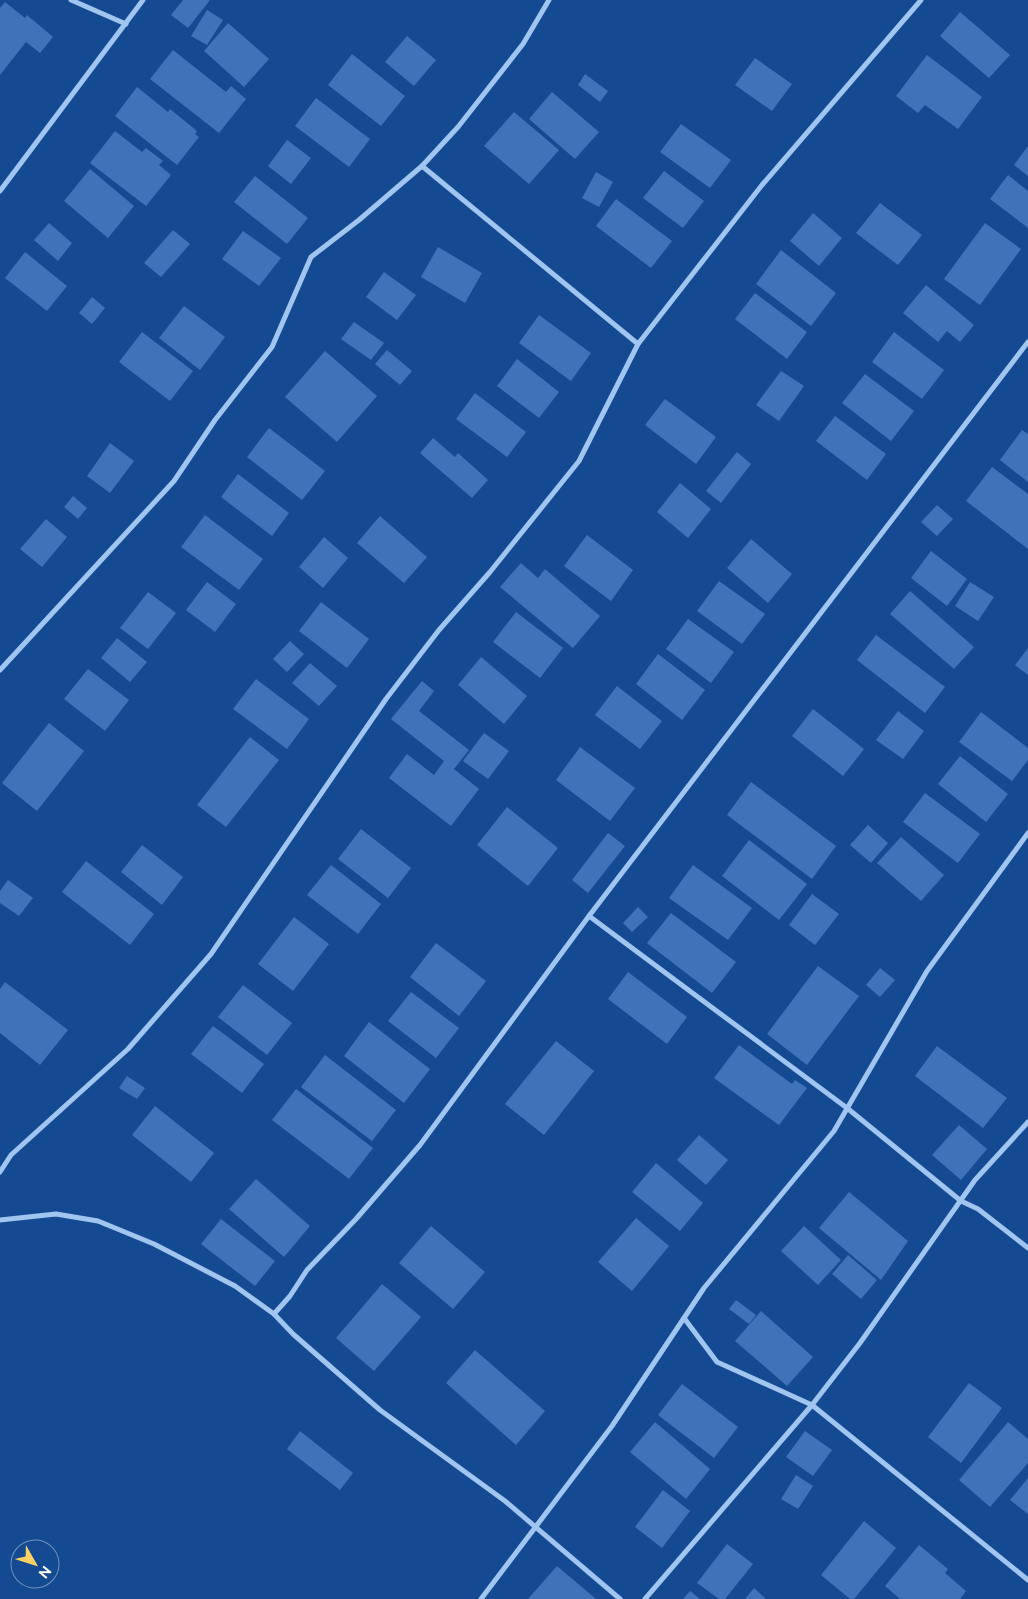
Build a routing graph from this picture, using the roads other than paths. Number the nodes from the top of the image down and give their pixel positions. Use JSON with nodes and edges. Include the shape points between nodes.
{"nodes":[{"id":1,"x":71,"y":0,"type":"edge"},
{"id":2,"x":143,"y":0,"type":"edge"},
{"id":3,"x":549,"y":0,"type":"edge"},
{"id":4,"x":921,"y":0,"type":"edge"},
{"id":5,"x":126,"y":24,"type":"junction"},
{"id":6,"x":422,"y":166,"type":"junction"},
{"id":7,"x":0,"y":191,"type":"edge"},
{"id":8,"x":1028,"y":342,"type":"edge"},
{"id":9,"x":638,"y":344,"type":"junction"},
{"id":10,"x":0,"y":670,"type":"edge"},
{"id":11,"x":1028,"y":833,"type":"edge"},
{"id":12,"x":589,"y":916,"type":"junction"},
{"id":13,"x":847,"y":1108,"type":"junction"},
{"id":14,"x":1028,"y":1122,"type":"edge"},
{"id":15,"x":0,"y":1172,"type":"edge"},
{"id":16,"x":961,"y":1201,"type":"junction"},
{"id":17,"x":0,"y":1220,"type":"edge"},
{"id":18,"x":1028,"y":1248,"type":"edge"},
{"id":19,"x":274,"y":1314,"type":"junction"},
{"id":20,"x":684,"y":1318,"type":"junction"},
{"id":21,"x":812,"y":1405,"type":"junction"},
{"id":22,"x":534,"y":1527,"type":"junction"},
{"id":23,"x":1028,"y":1580,"type":"edge"},
{"id":24,"x":480,"y":1599,"type":"edge"},
{"id":25,"x":620,"y":1599,"type":"edge"},
{"id":26,"x":645,"y":1599,"type":"edge"}],
"edges":[{"from":1,"to":5,"type":"street"},
{"from":2,"to":5,"type":"street"},
{"from":3,"to":6,"type":"street","via":[[523,44],[458,127]]},
{"from":4,"to":9,"type":"street","via":[[762,185]]},
{"from":5,"to":7,"type":"street"},
{"from":6,"to":9,"type":"street"},
{"from":6,"to":10,"type":"street","via":[[311,257],[272,347],[215,420],[174,480]]},
{"from":8,"to":12,"type":"street"},
{"from":9,"to":15,"type":"street","via":[[579,461],[386,699],[211,954],[128,1050],[11,1155]]},
{"from":11,"to":13,"type":"street","via":[[927,971]]},
{"from":12,"to":13,"type":"street"},
{"from":12,"to":19,"type":"street","via":[[420,1145],[356,1220],[307,1270]]},
{"from":13,"to":16,"type":"street"},
{"from":13,"to":20,"type":"street","via":[[834,1131],[704,1288]]},
{"from":14,"to":16,"type":"street","via":[[975,1180]]},
{"from":16,"to":18,"type":"street","via":[[978,1209]]},
{"from":16,"to":21,"type":"street"},
{"from":17,"to":19,"type":"street","via":[[56,1214],[98,1221],[154,1244],[235,1286]]},
{"from":19,"to":22,"type":"street","via":[[380,1410],[505,1501]]},
{"from":20,"to":21,"type":"street","via":[[717,1362]]},
{"from":20,"to":22,"type":"street","via":[[612,1426]]},
{"from":21,"to":23,"type":"street"},
{"from":21,"to":26,"type":"street"},
{"from":22,"to":24,"type":"street"},
{"from":22,"to":25,"type":"street"}]}
